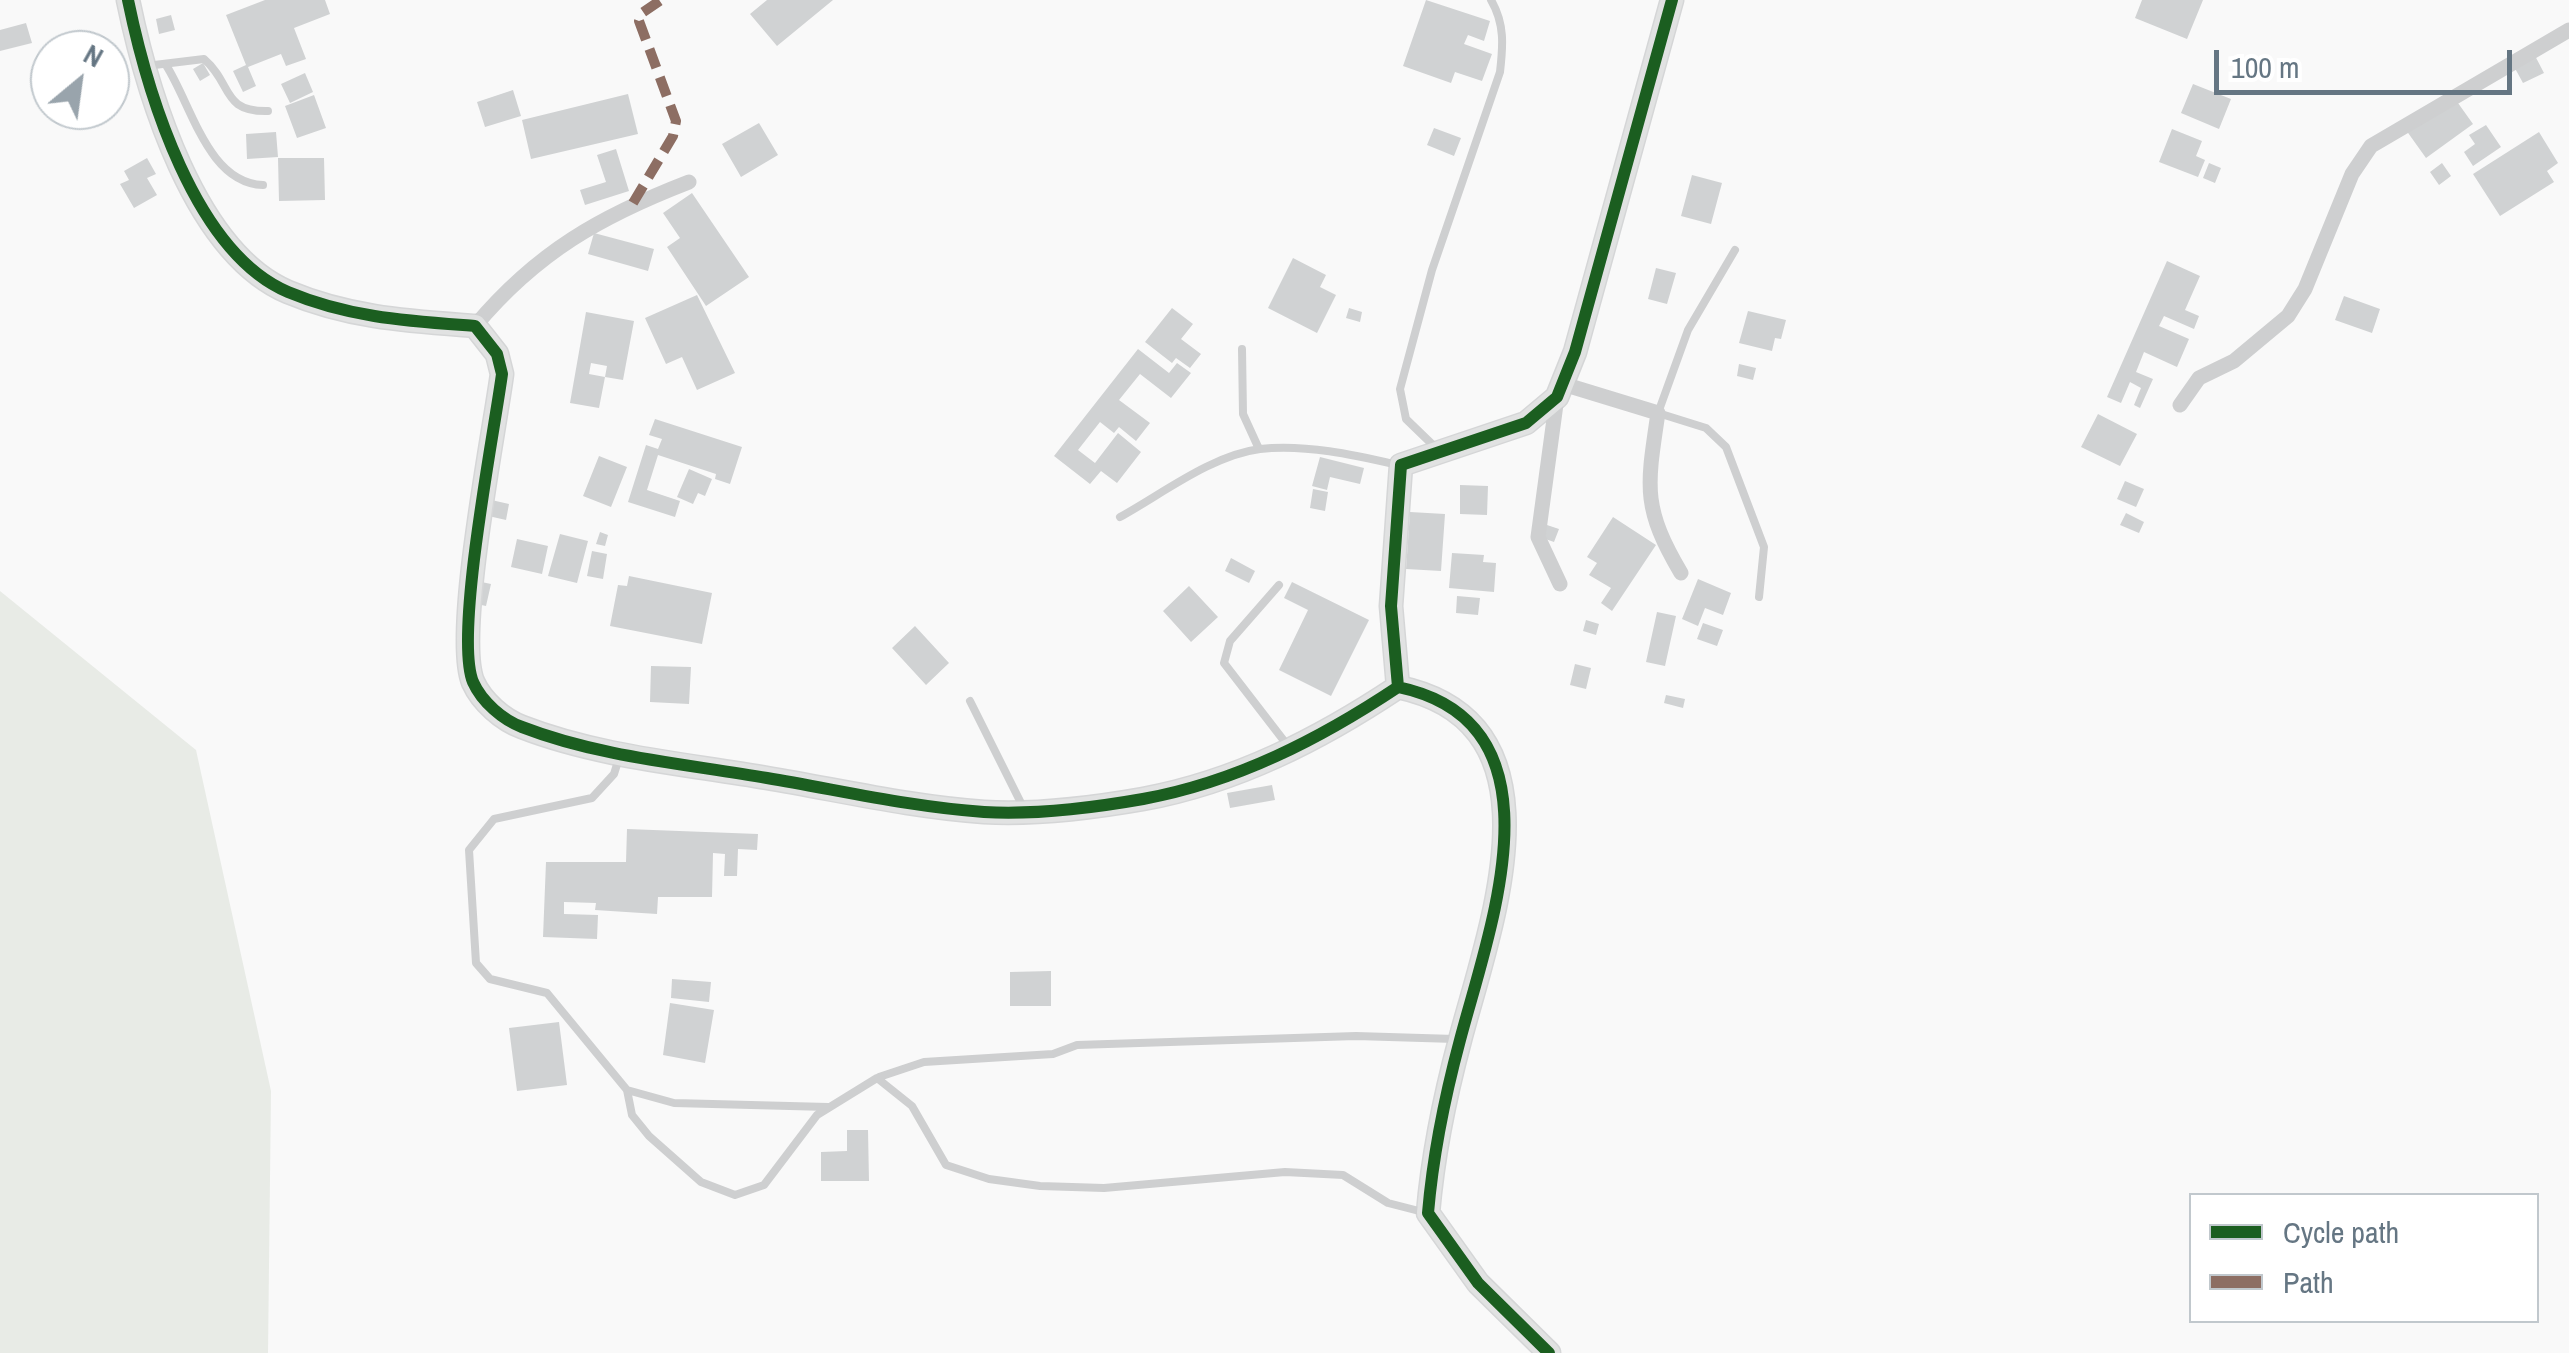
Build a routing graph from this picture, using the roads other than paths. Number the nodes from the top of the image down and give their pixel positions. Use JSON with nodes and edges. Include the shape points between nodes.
{"nodes":[{"id":1,"x":128,"y":0,"type":"edge"},
{"id":2,"x":1491,"y":0,"type":"edge"},
{"id":3,"x":1672,"y":0,"type":"edge"},
{"id":4,"x":2569,"y":30,"type":"edge"},
{"id":5,"x":142,"y":66,"type":"junction"},
{"id":6,"x":166,"y":66,"type":"junction"},
{"id":7,"x":268,"y":111,"type":"dead end"},
{"id":8,"x":689,"y":182,"type":"dead end"},
{"id":9,"x":263,"y":185,"type":"dead end"},
{"id":10,"x":1735,"y":250,"type":"dead end"},
{"id":11,"x":475,"y":326,"type":"junction"},
{"id":12,"x":1242,"y":349,"type":"dead end"},
{"id":13,"x":1560,"y":390,"type":"junction"},
{"id":14,"x":2180,"y":405,"type":"dead end"},
{"id":15,"x":1658,"y":413,"type":"junction"},
{"id":16,"x":1259,"y":449,"type":"junction"},
{"id":17,"x":1440,"y":452,"type":"junction"},
{"id":18,"x":1401,"y":466,"type":"junction"},
{"id":19,"x":1120,"y":517,"type":"dead end"},
{"id":20,"x":1681,"y":573,"type":"dead end"},
{"id":21,"x":1279,"y":584,"type":"dead end"},
{"id":22,"x":1560,"y":584,"type":"dead end"},
{"id":23,"x":1759,"y":597,"type":"dead end"},
{"id":24,"x":1398,"y":687,"type":"junction"},
{"id":25,"x":970,"y":700,"type":"dead end"},
{"id":26,"x":1290,"y":749,"type":"junction"},
{"id":27,"x":621,"y":754,"type":"junction"},
{"id":28,"x":1025,"y":811,"type":"junction"},
{"id":29,"x":1460,"y":1040,"type":"junction"},
{"id":30,"x":878,"y":1078,"type":"junction"},
{"id":31,"x":627,"y":1090,"type":"junction"},
{"id":32,"x":828,"y":1107,"type":"junction"},
{"id":33,"x":1428,"y":1213,"type":"junction"},
{"id":34,"x":1549,"y":1353,"type":"edge"}],
"edges":[{"from":1,"to":5,"type":"street"},
{"from":2,"to":17,"type":"lane","via":[[1504,40],[1500,72],[1432,270],[1400,389],[1406,419]]},
{"from":3,"to":13,"type":"street"},
{"from":4,"to":14,"type":"street","via":[[2371,146],[2288,316],[2234,361],[2200,378]]},
{"from":5,"to":6,"type":"lane"},
{"from":5,"to":11,"type":"street","via":[[193,190],[233,253],[284,290],[342,310],[394,322]]},
{"from":6,"to":7,"type":"lane","via":[[204,59],[236,106]]},
{"from":6,"to":9,"type":"lane","via":[[225,170],[242,184]]},
{"from":8,"to":11,"type":"street","via":[[577,232],[504,291]]},
{"from":10,"to":15,"type":"lane","via":[[1688,330]]},
{"from":11,"to":27,"type":"street","via":[[497,354],[502,374],[470,597],[473,682],[491,708],[521,727]]},
{"from":12,"to":16,"type":"lane","via":[[1243,414]]},
{"from":13,"to":15,"type":"street"},
{"from":13,"to":17,"type":"street","via":[[1526,423]]},
{"from":13,"to":22,"type":"street","via":[[1538,537]]},
{"from":15,"to":20,"type":"street","via":[[1648,491],[1656,530]]},
{"from":15,"to":23,"type":"lane","via":[[1706,428],[1726,446],[1764,547]]},
{"from":16,"to":18,"type":"lane","via":[[1333,451]]},
{"from":16,"to":19,"type":"lane","via":[[1226,459]]},
{"from":17,"to":18,"type":"street"},
{"from":18,"to":24,"type":"street","via":[[1391,606]]},
{"from":21,"to":26,"type":"lane","via":[[1230,641],[1224,663]]},
{"from":24,"to":26,"type":"street"},
{"from":24,"to":29,"type":"street","via":[[1433,695],[1464,714],[1486,741],[1500,777],[1499,892]]},
{"from":25,"to":28,"type":"lane"},
{"from":26,"to":28,"type":"street","via":[[1220,780],[1144,798]]},
{"from":27,"to":28,"type":"street","via":[[919,805]]},
{"from":27,"to":31,"type":"lane","via":[[614,774],[592,798],[494,819],[469,850],[476,963],[490,979],[547,993]]},
{"from":29,"to":30,"type":"lane","via":[[1356,1036],[1077,1046],[1053,1054],[924,1062]]},
{"from":29,"to":33,"type":"street"},
{"from":30,"to":32,"type":"lane"},
{"from":30,"to":33,"type":"lane","via":[[912,1106],[946,1164],[989,1180],[1104,1188],[1206,1175],[1342,1175],[1388,1203]]},
{"from":31,"to":32,"type":"lane","via":[[674,1102]]},
{"from":31,"to":32,"type":"lane","via":[[632,1115],[649,1136],[701,1182],[735,1195],[764,1185]]},
{"from":33,"to":34,"type":"street","via":[[1478,1283]]}]}
